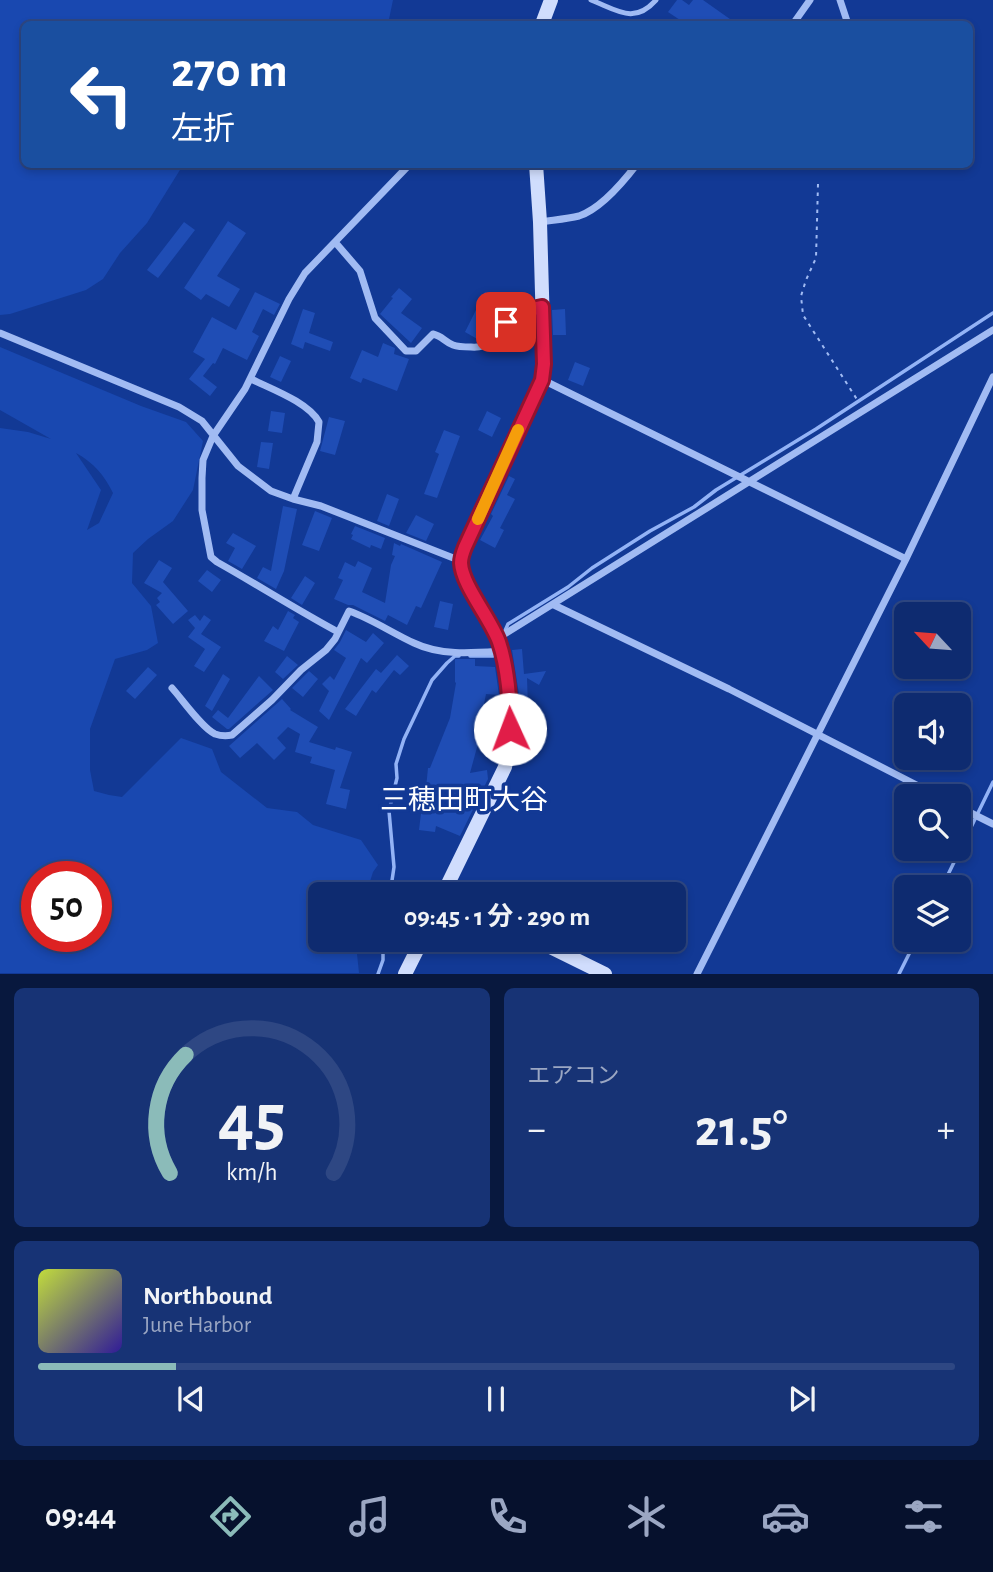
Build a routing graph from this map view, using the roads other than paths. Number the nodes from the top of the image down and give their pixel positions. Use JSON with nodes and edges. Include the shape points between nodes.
{"nodes":[{"id":1,"x":551,"y":0,"type":"edge"},
{"id":2,"x":591,"y":0,"type":"edge"},
{"id":3,"x":656,"y":0,"type":"edge"},
{"id":4,"x":810,"y":0,"type":"edge"},
{"id":5,"x":840,"y":0,"type":"edge"},
{"id":6,"x":543,"y":21,"type":"edge"},
{"id":7,"x":795,"y":21,"type":"edge"},
{"id":8,"x":847,"y":21,"type":"edge"},
{"id":9,"x":406,"y":168,"type":"edge"},
{"id":10,"x":536,"y":168,"type":"edge"},
{"id":11,"x":634,"y":168,"type":"edge"},
{"id":12,"x":540,"y":222,"type":"junction"},
{"id":13,"x":335,"y":242,"type":"junction"},
{"id":14,"x":542,"y":307,"type":"junction"},
{"id":15,"x":993,"y":330,"type":"edge"},
{"id":16,"x":0,"y":333,"type":"edge"},
{"id":17,"x":993,"y":377,"type":"edge"},
{"id":18,"x":251,"y":379,"type":"junction"},
{"id":19,"x":542,"y":380,"type":"junction"},
{"id":20,"x":213,"y":436,"type":"junction"},
{"id":21,"x":748,"y":481,"type":"junction"},
{"id":22,"x":293,"y":499,"type":"junction"},
{"id":23,"x":906,"y":559,"type":"junction"},
{"id":24,"x":461,"y":561,"type":"junction"},
{"id":25,"x":554,"y":605,"type":"junction"},
{"id":26,"x":338,"y":632,"type":"junction"},
{"id":27,"x":500,"y":645,"type":"junction"},
{"id":28,"x":172,"y":688,"type":"dead end"},
{"id":29,"x":817,"y":734,"type":"junction"},
{"id":30,"x":915,"y":784,"type":"edge"},
{"id":31,"x":971,"y":813,"type":"edge"},
{"id":32,"x":993,"y":824,"type":"edge"},
{"id":33,"x":449,"y":882,"type":"edge"},
{"id":34,"x":416,"y":952,"type":"edge"},
{"id":35,"x":560,"y":952,"type":"edge"},
{"id":36,"x":405,"y":974,"type":"edge"},
{"id":37,"x":605,"y":974,"type":"edge"},
{"id":38,"x":696,"y":974,"type":"edge"}],
"edges":[{"from":1,"to":6,"type":"main road"},
{"from":2,"to":3,"type":"lane","via":[[630,14],[648,9]]},
{"from":4,"to":7,"type":"street"},
{"from":5,"to":8,"type":"street"},
{"from":9,"to":13,"type":"street"},
{"from":10,"to":12,"type":"main road"},
{"from":11,"to":12,"type":"street","via":[[586,213]]},
{"from":12,"to":14,"type":"main road"},
{"from":13,"to":14,"type":"street","via":[[360,271],[375,318],[406,351],[416,351],[433,334],[455,346],[486,346],[513,313]]},
{"from":13,"to":18,"type":"street","via":[[305,273],[289,299]]},
{"from":14,"to":19,"type":"main road"},
{"from":15,"to":21,"type":"street"},
{"from":16,"to":20,"type":"street","via":[[179,407],[202,421]]},
{"from":17,"to":23,"type":"street"},
{"from":18,"to":20,"type":"street"},
{"from":18,"to":22,"type":"street","via":[[302,405],[318,422],[317,442]]},
{"from":19,"to":21,"type":"street"},
{"from":19,"to":24,"type":"main road"},
{"from":20,"to":22,"type":"street","via":[[238,466],[271,491]]},
{"from":20,"to":26,"type":"street","via":[[203,460],[202,478],[202,510],[211,557]]},
{"from":21,"to":23,"type":"street"},
{"from":21,"to":25,"type":"street"},
{"from":22,"to":24,"type":"street"},
{"from":23,"to":29,"type":"street"},
{"from":24,"to":27,"type":"main road"},
{"from":25,"to":27,"type":"street"},
{"from":25,"to":29,"type":"street"},
{"from":26,"to":27,"type":"street","via":[[349,611],[436,650],[466,654]]},
{"from":26,"to":28,"type":"street","via":[[326,650],[232,735],[215,734],[207,728]]},
{"from":27,"to":33,"type":"main road","via":[[511,708],[509,749],[505,767]]},
{"from":29,"to":30,"type":"street"},
{"from":29,"to":38,"type":"street"},
{"from":31,"to":32,"type":"street"},
{"from":34,"to":36,"type":"main road"},
{"from":35,"to":37,"type":"main road"}]}
